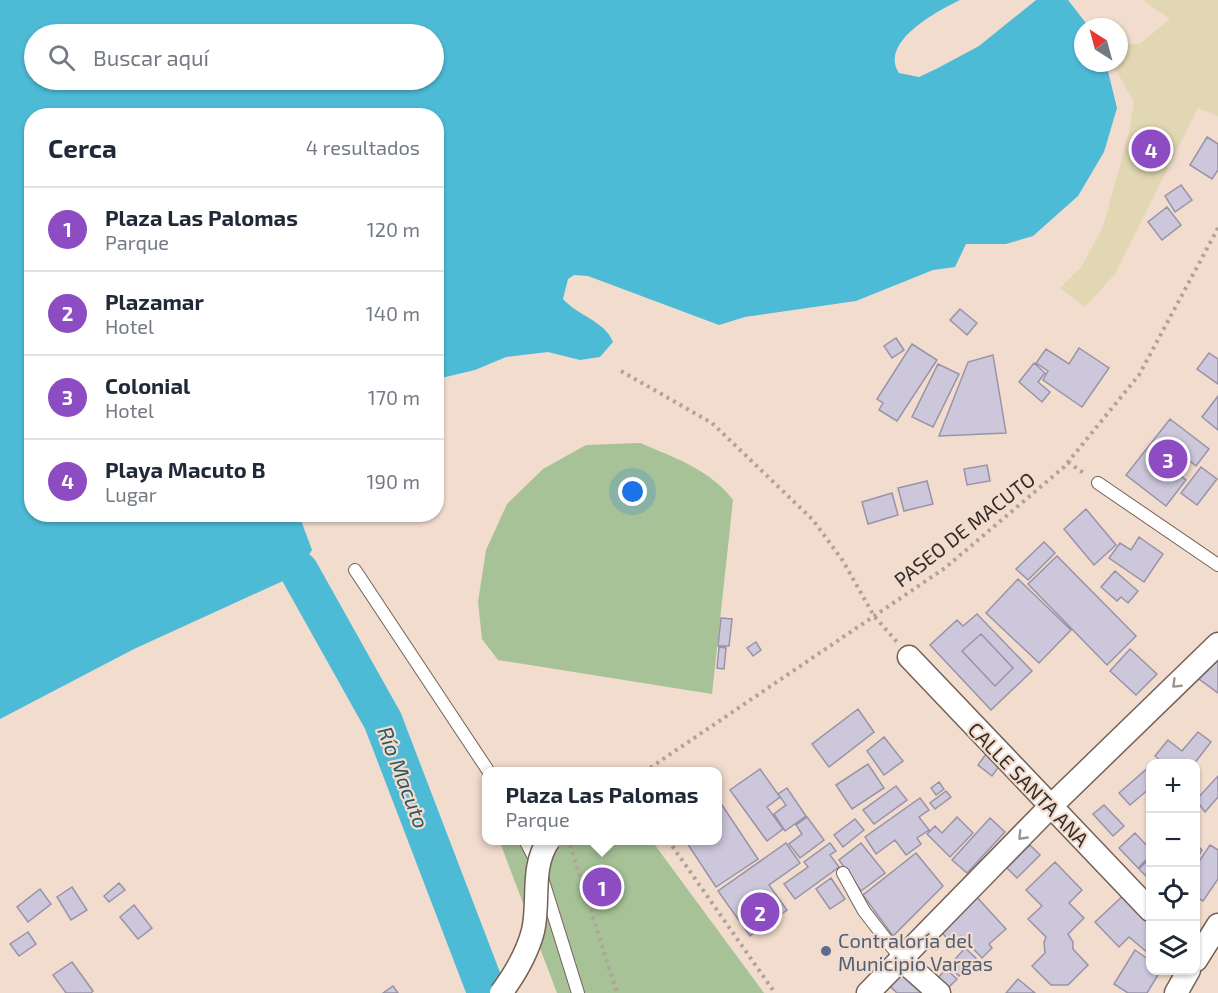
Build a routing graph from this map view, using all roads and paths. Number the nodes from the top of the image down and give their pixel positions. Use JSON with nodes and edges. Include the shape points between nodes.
{"nodes":[{"id":1,"x":1218,"y":228,"type":"edge"},
{"id":2,"x":621,"y":370,"type":"dead end"},
{"id":3,"x":1098,"y":483,"type":"dead end"},
{"id":4,"x":1218,"y":565,"type":"edge"},
{"id":5,"x":355,"y":570,"type":"dead end"},
{"id":6,"x":874,"y":616,"type":"junction"},
{"id":7,"x":1218,"y":644,"type":"edge"},
{"id":8,"x":909,"y":657,"type":"joint"},
{"id":9,"x":486,"y":767,"type":"edge"},
{"id":10,"x":650,"y":767,"type":"edge"},
{"id":11,"x":1050,"y":807,"type":"junction"},
{"id":12,"x":528,"y":845,"type":"edge"},
{"id":13,"x":545,"y":845,"type":"edge"},
{"id":14,"x":570,"y":845,"type":"edge"},
{"id":15,"x":671,"y":845,"type":"edge"},
{"id":16,"x":843,"y":873,"type":"dead end"},
{"id":17,"x":1146,"y":906,"type":"edge"},
{"id":18,"x":1218,"y":925,"type":"edge"},
{"id":19,"x":1200,"y":952,"type":"edge"},
{"id":20,"x":902,"y":960,"type":"junction"},
{"id":21,"x":1186,"y":975,"type":"edge"},
{"id":22,"x":501,"y":993,"type":"edge"},
{"id":23,"x":578,"y":993,"type":"edge"},
{"id":24,"x":617,"y":993,"type":"edge"},
{"id":25,"x":775,"y":993,"type":"edge"},
{"id":26,"x":868,"y":993,"type":"edge"},
{"id":27,"x":939,"y":993,"type":"edge"},
{"id":28,"x":1176,"y":993,"type":"edge"}],
"edges":[{"from":1,"to":6,"type":"path","name":"PASEO DE MACUTO","via":[[1138,375],[1064,467],[945,568]]},
{"from":2,"to":6,"type":"path","via":[[712,423],[813,520],[843,561]]},
{"from":3,"to":4,"type":"lane"},
{"from":5,"to":9,"type":"lane"},
{"from":6,"to":8,"type":"path"},
{"from":6,"to":10,"type":"path","name":"PASEO DE MACUTO"},
{"from":7,"to":11,"type":"street","one_way":true},
{"from":8,"to":11,"type":"street","name":"CALLE SANTA ANA"},
{"from":11,"to":17,"type":"street","name":"CALLE SANTA ANA"},
{"from":11,"to":20,"type":"street","one_way":true},
{"from":12,"to":23,"type":"lane","via":[[538,865]]},
{"from":13,"to":22,"type":"street","bridge":true,"via":[[536,879],[533,930],[525,956]]},
{"from":14,"to":24,"type":"path"},
{"from":15,"to":25,"type":"path"},
{"from":16,"to":20,"type":"lane","via":[[859,904]]},
{"from":18,"to":19,"type":"street"},
{"from":20,"to":26,"type":"street"},
{"from":20,"to":27,"type":"street"},
{"from":21,"to":28,"type":"street"}]}
